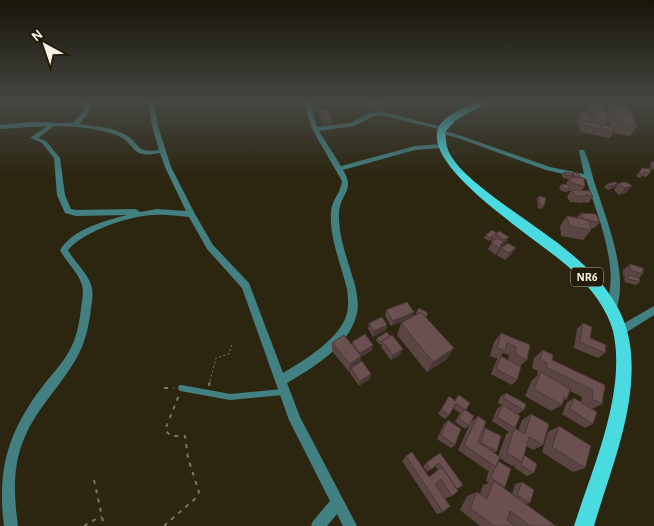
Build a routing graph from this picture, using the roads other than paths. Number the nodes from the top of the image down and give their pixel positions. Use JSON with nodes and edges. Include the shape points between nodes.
{"nodes":[{"id":1,"x":49,"y":127,"type":"edge"},
{"id":2,"x":77,"y":127,"type":"edge"},
{"id":3,"x":155,"y":127,"type":"edge"},
{"id":4,"x":314,"y":127,"type":"edge"},
{"id":5,"x":336,"y":127,"type":"edge"},
{"id":6,"x":418,"y":127,"type":"edge"},
{"id":7,"x":449,"y":127,"type":"edge"},
{"id":8,"x":315,"y":130,"type":"junction"},
{"id":9,"x":442,"y":135,"type":"junction"},
{"id":10,"x":163,"y":151,"type":"junction"},
{"id":11,"x":582,"y":151,"type":"dead end"},
{"id":12,"x":338,"y":169,"type":"junction"},
{"id":13,"x":587,"y":177,"type":"junction"},
{"id":14,"x":150,"y":212,"type":"junction"},
{"id":15,"x":191,"y":214,"type":"junction"},
{"id":16,"x":612,"y":310,"type":"junction"},
{"id":17,"x":654,"y":310,"type":"edge"},
{"id":18,"x":620,"y":331,"type":"junction"},
{"id":19,"x":283,"y":386,"type":"junction"},
{"id":20,"x":181,"y":388,"type":"road end"},
{"id":21,"x":338,"y":502,"type":"junction"},
{"id":22,"x":11,"y":526,"type":"edge"},
{"id":23,"x":318,"y":526,"type":"edge"},
{"id":24,"x":350,"y":526,"type":"edge"},
{"id":25,"x":584,"y":526,"type":"edge"}],
"edges":[{"from":1,"to":14,"type":"street","via":[[33,138],[44,142],[57,158],[61,195],[68,211],[106,214]]},
{"from":2,"to":10,"type":"street","via":[[121,134],[143,153]]},
{"from":3,"to":10,"type":"street"},
{"from":4,"to":8,"type":"street"},
{"from":5,"to":8,"type":"street"},
{"from":6,"to":9,"type":"street"},
{"from":7,"to":9,"type":"main road"},
{"from":8,"to":12,"type":"street"},
{"from":9,"to":12,"type":"street","via":[[416,148]]},
{"from":9,"to":13,"type":"street","via":[[460,137],[548,169]]},
{"from":9,"to":16,"type":"main road","number":"NR6","via":[[447,158],[459,174],[571,260]]},
{"from":10,"to":15,"type":"street"},
{"from":11,"to":13,"type":"street"},
{"from":12,"to":19,"type":"street","via":[[346,186],[336,206],[336,221],[353,301],[352,318],[339,337]]},
{"from":13,"to":16,"type":"street","via":[[610,235],[616,272]]},
{"from":14,"to":15,"type":"street"},
{"from":14,"to":22,"type":"street","via":[[95,229],[66,245],[64,250],[68,259],[84,279],[88,291],[83,331],[72,358],[33,410],[16,443],[6,487]]},
{"from":15,"to":19,"type":"street","via":[[210,247],[246,286]]},
{"from":16,"to":18,"type":"main road","number":"NR6"},
{"from":17,"to":18,"type":"street"},
{"from":18,"to":25,"type":"main road","number":"NR6","via":[[624,348],[622,386]]},
{"from":19,"to":20,"type":"lane","via":[[256,396],[230,397]]},
{"from":19,"to":21,"type":"street","via":[[295,420]]},
{"from":21,"to":23,"type":"street"},
{"from":21,"to":24,"type":"street"}]}
